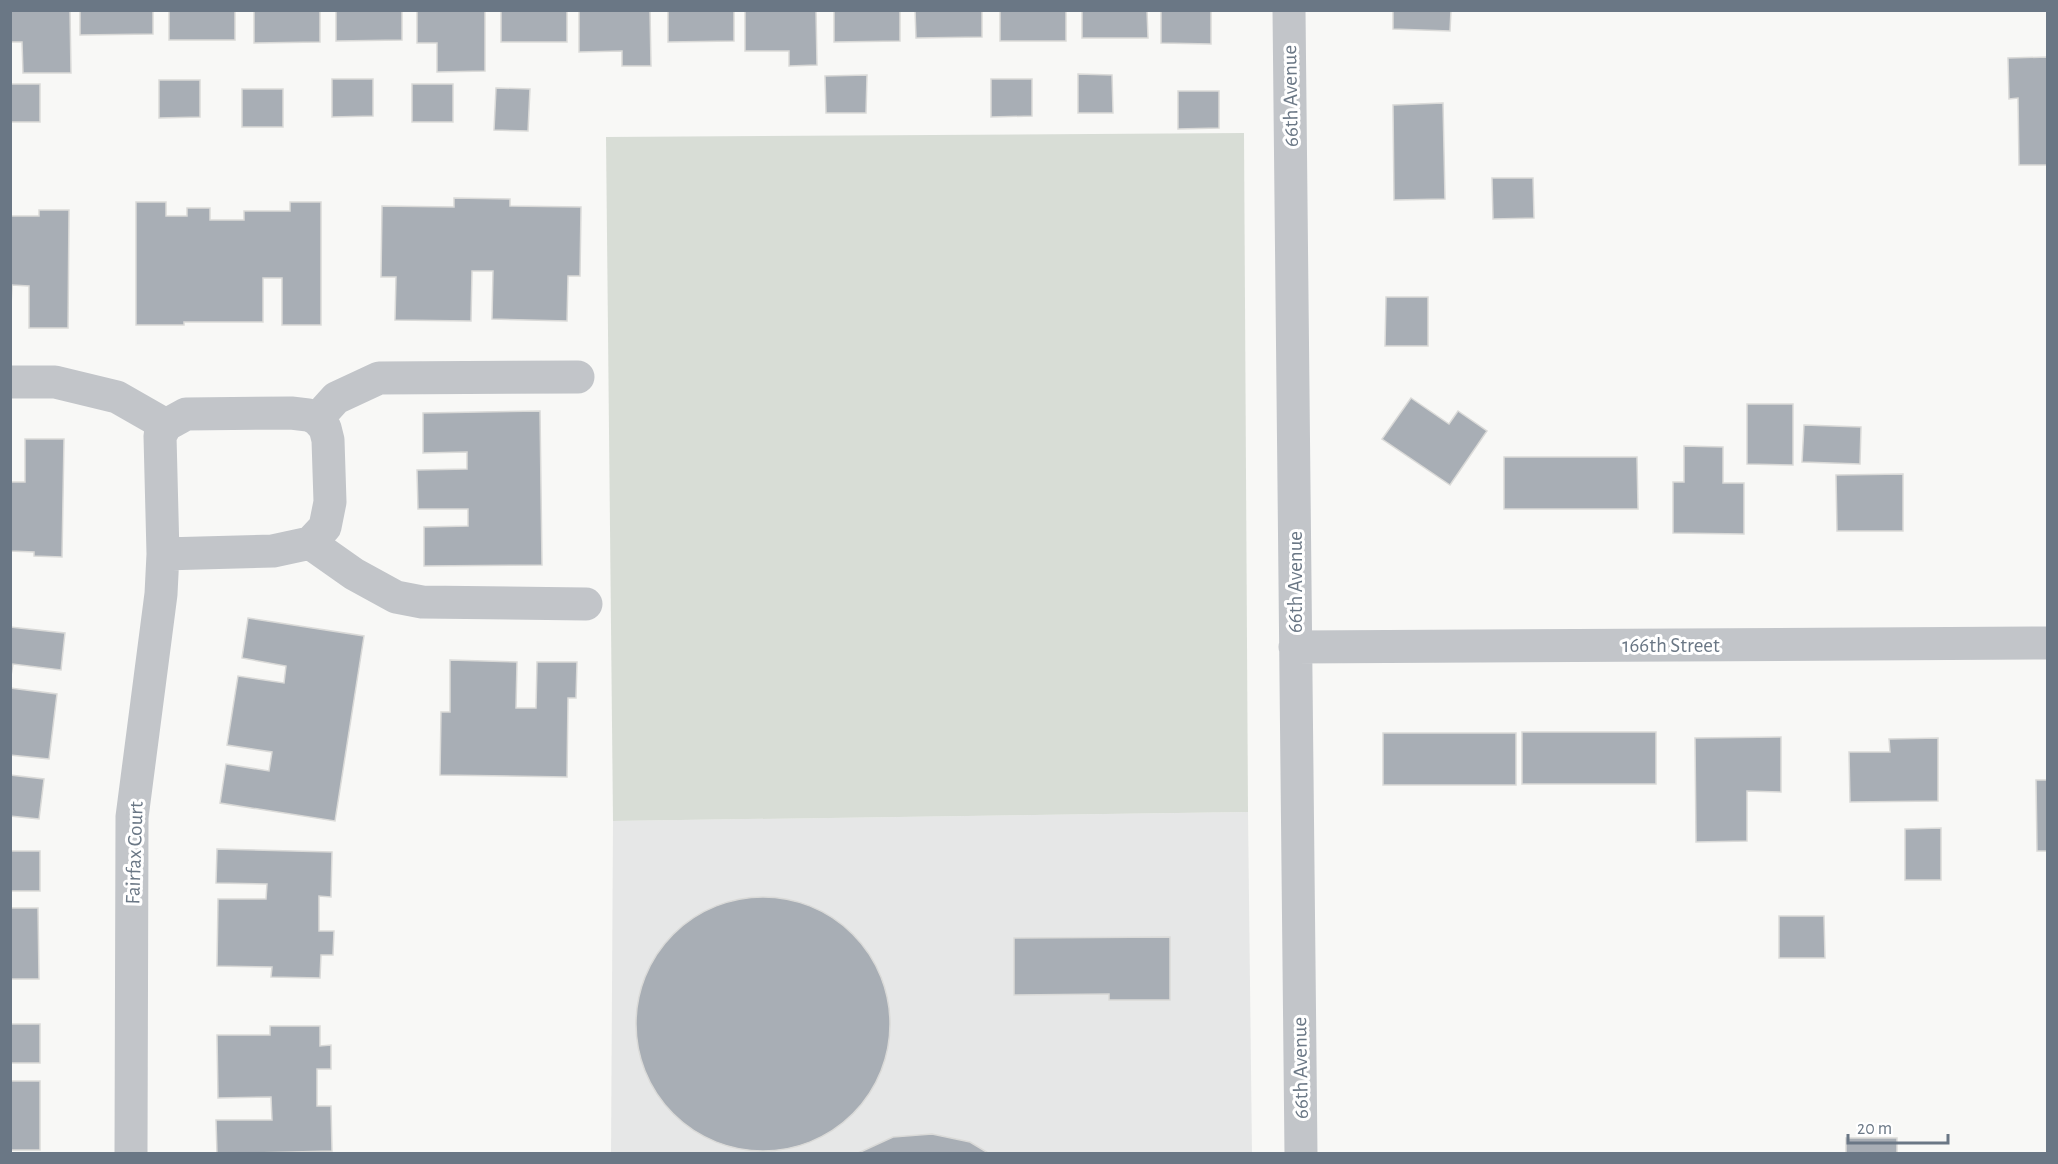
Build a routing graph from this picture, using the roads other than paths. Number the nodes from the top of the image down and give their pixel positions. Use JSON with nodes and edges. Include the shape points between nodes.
{"nodes":[{"id":1,"x":1289,"y":10,"type":"edge"},
{"id":2,"x":578,"y":377,"type":"dead end"},
{"id":3,"x":10,"y":382,"type":"edge"},
{"id":4,"x":317,"y":419,"type":"junction"},
{"id":5,"x":166,"y":426,"type":"junction"},
{"id":6,"x":310,"y":543,"type":"junction"},
{"id":7,"x":163,"y":554,"type":"junction"},
{"id":8,"x":586,"y":604,"type":"dead end"},
{"id":9,"x":2048,"y":643,"type":"edge"},
{"id":10,"x":1295,"y":646,"type":"junction"},
{"id":11,"x":131,"y":1154,"type":"edge"},
{"id":12,"x":1301,"y":1154,"type":"edge"}],
"edges":[{"from":1,"to":10,"type":"street","name":"66th Avenue"},
{"from":2,"to":4,"type":"street","via":[[379,378],[336,398]]},
{"from":3,"to":5,"type":"street","via":[[55,382],[117,397]]},
{"from":4,"to":5,"type":"street","via":[[291,412],[186,414]]},
{"from":4,"to":6,"type":"street","via":[[328,440],[330,502],[325,527]]},
{"from":5,"to":7,"type":"street","name":"Fairfax Court","via":[[160,436]]},
{"from":6,"to":7,"type":"street","via":[[273,551]]},
{"from":6,"to":8,"type":"street","via":[[354,574],[405,599]]},
{"from":7,"to":11,"type":"street","name":"Fairfax Court","via":[[132,817]]},
{"from":9,"to":10,"type":"street","name":"166th Street"},
{"from":10,"to":12,"type":"street","name":"66th Avenue"}]}
